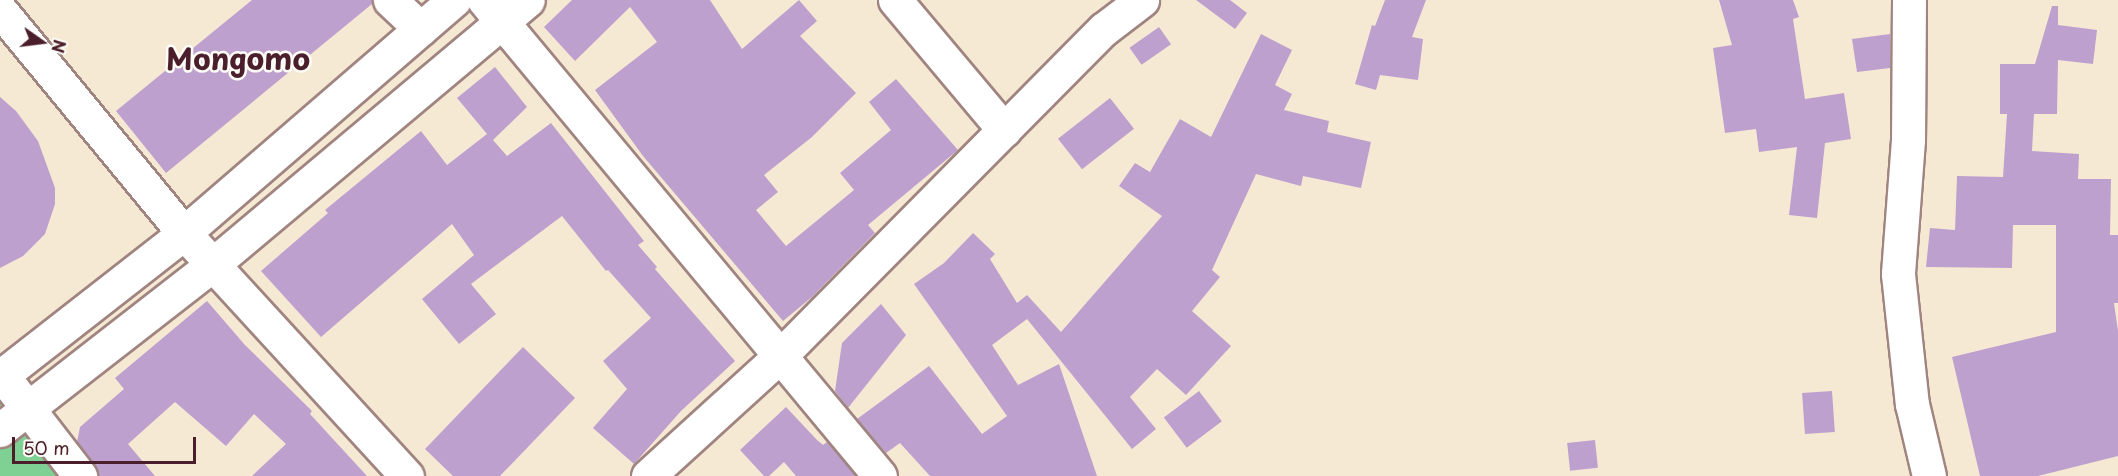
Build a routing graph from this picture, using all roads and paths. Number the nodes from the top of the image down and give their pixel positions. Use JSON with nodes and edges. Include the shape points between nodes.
{"nodes":[{"id":1,"x":390,"y":0,"type":"edge"},
{"id":2,"x":454,"y":0,"type":"edge"},
{"id":3,"x":895,"y":0,"type":"edge"},
{"id":4,"x":1142,"y":0,"type":"edge"},
{"id":5,"x":1909,"y":0,"type":"edge"},
{"id":6,"x":505,"y":7,"type":"edge"},
{"id":7,"x":0,"y":10,"type":"edge"},
{"id":8,"x":421,"y":29,"type":"junction"},
{"id":9,"x":1004,"y":130,"type":"junction"},
{"id":10,"x":184,"y":233,"type":"junction"},
{"id":11,"x":212,"y":265,"type":"junction"},
{"id":12,"x":779,"y":357,"type":"junction"},
{"id":13,"x":1,"y":376,"type":"edge"},
{"id":14,"x":29,"y":408,"type":"junction"},
{"id":15,"x":0,"y":430,"type":"edge"},
{"id":16,"x":80,"y":476,"type":"edge"},
{"id":17,"x":407,"y":476,"type":"edge"},
{"id":18,"x":648,"y":476,"type":"edge"},
{"id":19,"x":880,"y":476,"type":"edge"},
{"id":20,"x":1929,"y":476,"type":"edge"}],
"edges":[{"from":1,"to":8,"type":"street"},
{"from":2,"to":8,"type":"street"},
{"from":3,"to":9,"type":"street"},
{"from":4,"to":9,"type":"street","via":[[1104,29]]},
{"from":5,"to":20,"type":"street","via":[[1908,140],[1898,274],[1912,404]]},
{"from":6,"to":11,"type":"street"},
{"from":6,"to":12,"type":"street"},
{"from":7,"to":10,"type":"street"},
{"from":8,"to":10,"type":"street"},
{"from":9,"to":12,"type":"street"},
{"from":10,"to":11,"type":"street"},
{"from":10,"to":13,"type":"street"},
{"from":11,"to":14,"type":"street"},
{"from":11,"to":17,"type":"street"},
{"from":12,"to":18,"type":"street"},
{"from":12,"to":19,"type":"street"},
{"from":13,"to":14,"type":"street"},
{"from":14,"to":15,"type":"street"},
{"from":14,"to":16,"type":"street"}]}
